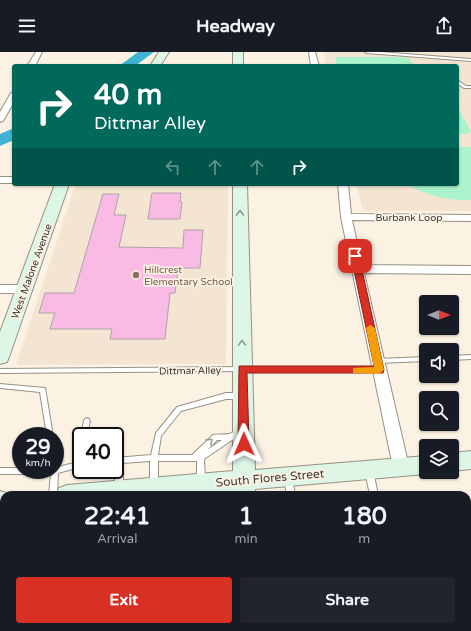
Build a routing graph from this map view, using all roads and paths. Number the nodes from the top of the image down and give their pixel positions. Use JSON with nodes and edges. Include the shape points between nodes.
{"nodes":[{"id":1,"x":39,"y":52,"type":"edge"},
{"id":2,"x":164,"y":52,"type":"edge"},
{"id":3,"x":238,"y":52,"type":"edge"},
{"id":4,"x":312,"y":52,"type":"edge"},
{"id":5,"x":366,"y":52,"type":"edge"},
{"id":6,"x":471,"y":60,"type":"edge"},
{"id":7,"x":32,"y":64,"type":"edge"},
{"id":8,"x":156,"y":64,"type":"edge"},
{"id":9,"x":238,"y":64,"type":"edge"},
{"id":10,"x":315,"y":64,"type":"edge"},
{"id":11,"x":459,"y":83,"type":"edge"},
{"id":12,"x":471,"y":87,"type":"edge"},
{"id":13,"x":12,"y":98,"type":"edge"},
{"id":14,"x":0,"y":119,"type":"edge"},
{"id":15,"x":0,"y":180,"type":"edge"},
{"id":16,"x":12,"y":180,"type":"edge"},
{"id":17,"x":61,"y":186,"type":"edge"},
{"id":18,"x":240,"y":186,"type":"edge"},
{"id":19,"x":343,"y":186,"type":"edge"},
{"id":20,"x":346,"y":217,"type":"junction"},
{"id":21,"x":471,"y":218,"type":"edge"},
{"id":22,"x":358,"y":269,"type":"junction"},
{"id":23,"x":471,"y":270,"type":"edge"},
{"id":24,"x":0,"y":289,"type":"edge"},
{"id":25,"x":25,"y":289,"type":"junction"},
{"id":26,"x":0,"y":357,"type":"edge"},
{"id":27,"x":471,"y":357,"type":"edge"},
{"id":28,"x":459,"y":358,"type":"edge"},
{"id":29,"x":419,"y":360,"type":"edge"},
{"id":30,"x":378,"y":366,"type":"junction"},
{"id":31,"x":242,"y":369,"type":"junction"},
{"id":32,"x":0,"y":372,"type":"edge"},
{"id":33,"x":0,"y":386,"type":"edge"},
{"id":34,"x":243,"y":396,"type":"junction"},
{"id":35,"x":87,"y":420,"type":"dead end"},
{"id":36,"x":49,"y":427,"type":"edge"},
{"id":37,"x":86,"y":427,"type":"edge"},
{"id":38,"x":237,"y":433,"type":"junction"},
{"id":39,"x":154,"y":458,"type":"junction"},
{"id":40,"x":197,"y":458,"type":"junction"},
{"id":41,"x":124,"y":460,"type":"edge"},
{"id":42,"x":471,"y":460,"type":"edge"},
{"id":43,"x":459,"y":461,"type":"edge"},
{"id":44,"x":419,"y":466,"type":"edge"},
{"id":45,"x":401,"y":467,"type":"junction"},
{"id":46,"x":369,"y":470,"type":"junction"},
{"id":47,"x":0,"y":471,"type":"edge"},
{"id":48,"x":12,"y":471,"type":"edge"},
{"id":49,"x":54,"y":479,"type":"edge"},
{"id":50,"x":118,"y":479,"type":"edge"},
{"id":51,"x":201,"y":484,"type":"junction"},
{"id":52,"x":289,"y":486,"type":"edge"},
{"id":53,"x":154,"y":487,"type":"junction"},
{"id":54,"x":244,"y":487,"type":"edge"},
{"id":55,"x":119,"y":490,"type":"junction"},
{"id":56,"x":53,"y":491,"type":"edge"},
{"id":57,"x":109,"y":491,"type":"edge"},
{"id":58,"x":373,"y":491,"type":"edge"}],
"edges":[{"from":1,"to":7,"type":"street"},
{"from":2,"to":8,"type":"street"},
{"from":3,"to":9,"type":"street"},
{"from":4,"to":10,"type":"street"},
{"from":5,"to":6,"type":"lane","via":[[425,56],[443,60]]},
{"from":11,"to":12,"type":"lane"},
{"from":13,"to":14,"type":"street"},
{"from":15,"to":16,"type":"street"},
{"from":17,"to":25,"type":"street","name":"West Malone Avenue"},
{"from":31,"to":18,"type":"street","one_way":true},
{"from":19,"to":20,"type":"street"},
{"from":20,"to":21,"type":"street","name":"Burbank Loop"},
{"from":20,"to":22,"type":"street"},
{"from":22,"to":23,"type":"street"},
{"from":22,"to":30,"type":"street"},
{"from":24,"to":25,"type":"street"},
{"from":25,"to":26,"type":"street","name":"West Malone Avenue"},
{"from":27,"to":28,"type":"lane"},
{"from":29,"to":30,"type":"lane","name":"Dittmar Alley"},
{"from":30,"to":31,"type":"lane","name":"Dittmar Alley"},
{"from":30,"to":45,"type":"street"},
{"from":31,"to":32,"type":"lane","name":"Dittmar Alley"},
{"from":31,"to":34,"type":"street"},
{"from":33,"to":36,"type":"lane","via":[[43,390]]},
{"from":34,"to":38,"type":"street"},
{"from":34,"to":39,"type":"lane","via":[[226,396],[179,409],[158,435]]},
{"from":35,"to":37,"type":"lane"},
{"from":38,"to":40,"type":"lane","via":[[215,437]]},
{"from":38,"to":54,"type":"street"},
{"from":39,"to":40,"type":"lane"},
{"from":39,"to":41,"type":"lane"},
{"from":39,"to":53,"type":"lane"},
{"from":40,"to":51,"type":"lane"},
{"from":42,"to":43,"type":"street"},
{"from":44,"to":45,"type":"street","name":"South Flores Street"},
{"from":45,"to":46,"type":"street","name":"South Flores Street"},
{"from":46,"to":52,"type":"street","name":"South Flores Street"},
{"from":46,"to":58,"type":"lane"},
{"from":47,"to":48,"type":"lane"},
{"from":49,"to":56,"type":"lane"},
{"from":50,"to":55,"type":"lane"},
{"from":51,"to":53,"type":"street","name":"South Flores Street"},
{"from":51,"to":54,"type":"street","name":"South Flores Street"},
{"from":52,"to":54,"type":"street","name":"South Flores Street"},
{"from":53,"to":55,"type":"street","name":"South Flores Street"},
{"from":55,"to":57,"type":"street","name":"South Flores Street"}]}
